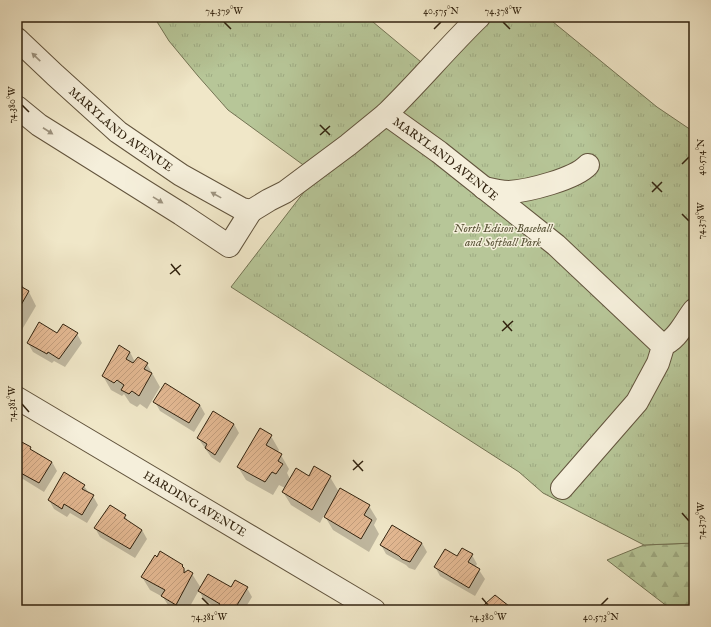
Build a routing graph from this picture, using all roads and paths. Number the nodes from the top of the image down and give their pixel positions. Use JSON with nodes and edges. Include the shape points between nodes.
{"nodes":[{"id":1,"x":479,"y":17,"type":"edge"},
{"id":2,"x":17,"y":39,"type":"edge"},
{"id":3,"x":17,"y":107,"type":"edge"},
{"id":4,"x":386,"y":114,"type":"junction"},
{"id":5,"x":588,"y":166,"type":"dead end"},
{"id":6,"x":484,"y":188,"type":"junction"},
{"id":7,"x":251,"y":211,"type":"junction"},
{"id":8,"x":694,"y":310,"type":"edge"},
{"id":9,"x":662,"y":345,"type":"junction"},
{"id":10,"x":17,"y":398,"type":"edge"},
{"id":11,"x":562,"y":488,"type":"dead end"},
{"id":12,"x":374,"y":610,"type":"edge"}],
"edges":[{"from":1,"to":4,"type":"street"},
{"from":7,"to":2,"type":"street","name":"MARYLAND AVENUE","one_way":true,"via":[[242,209],[180,175],[124,137]]},
{"from":3,"to":7,"type":"street","one_way":true,"via":[[39,125],[229,246]]},
{"from":4,"to":6,"type":"street","name":"MARYLAND AVENUE"},
{"from":4,"to":7,"type":"street","name":"MARYLAND AVENUE","via":[[285,192]]},
{"from":5,"to":6,"type":"street","via":[[571,177],[525,190],[508,192]]},
{"from":6,"to":9,"type":"street","name":"MARYLAND AVENUE","via":[[556,245]]},
{"from":8,"to":9,"type":"street","via":[[675,336],[667,344]]},
{"from":9,"to":11,"type":"street","via":[[658,363],[637,402]]},
{"from":10,"to":12,"type":"street","name":"HARDING AVENUE"}]}
